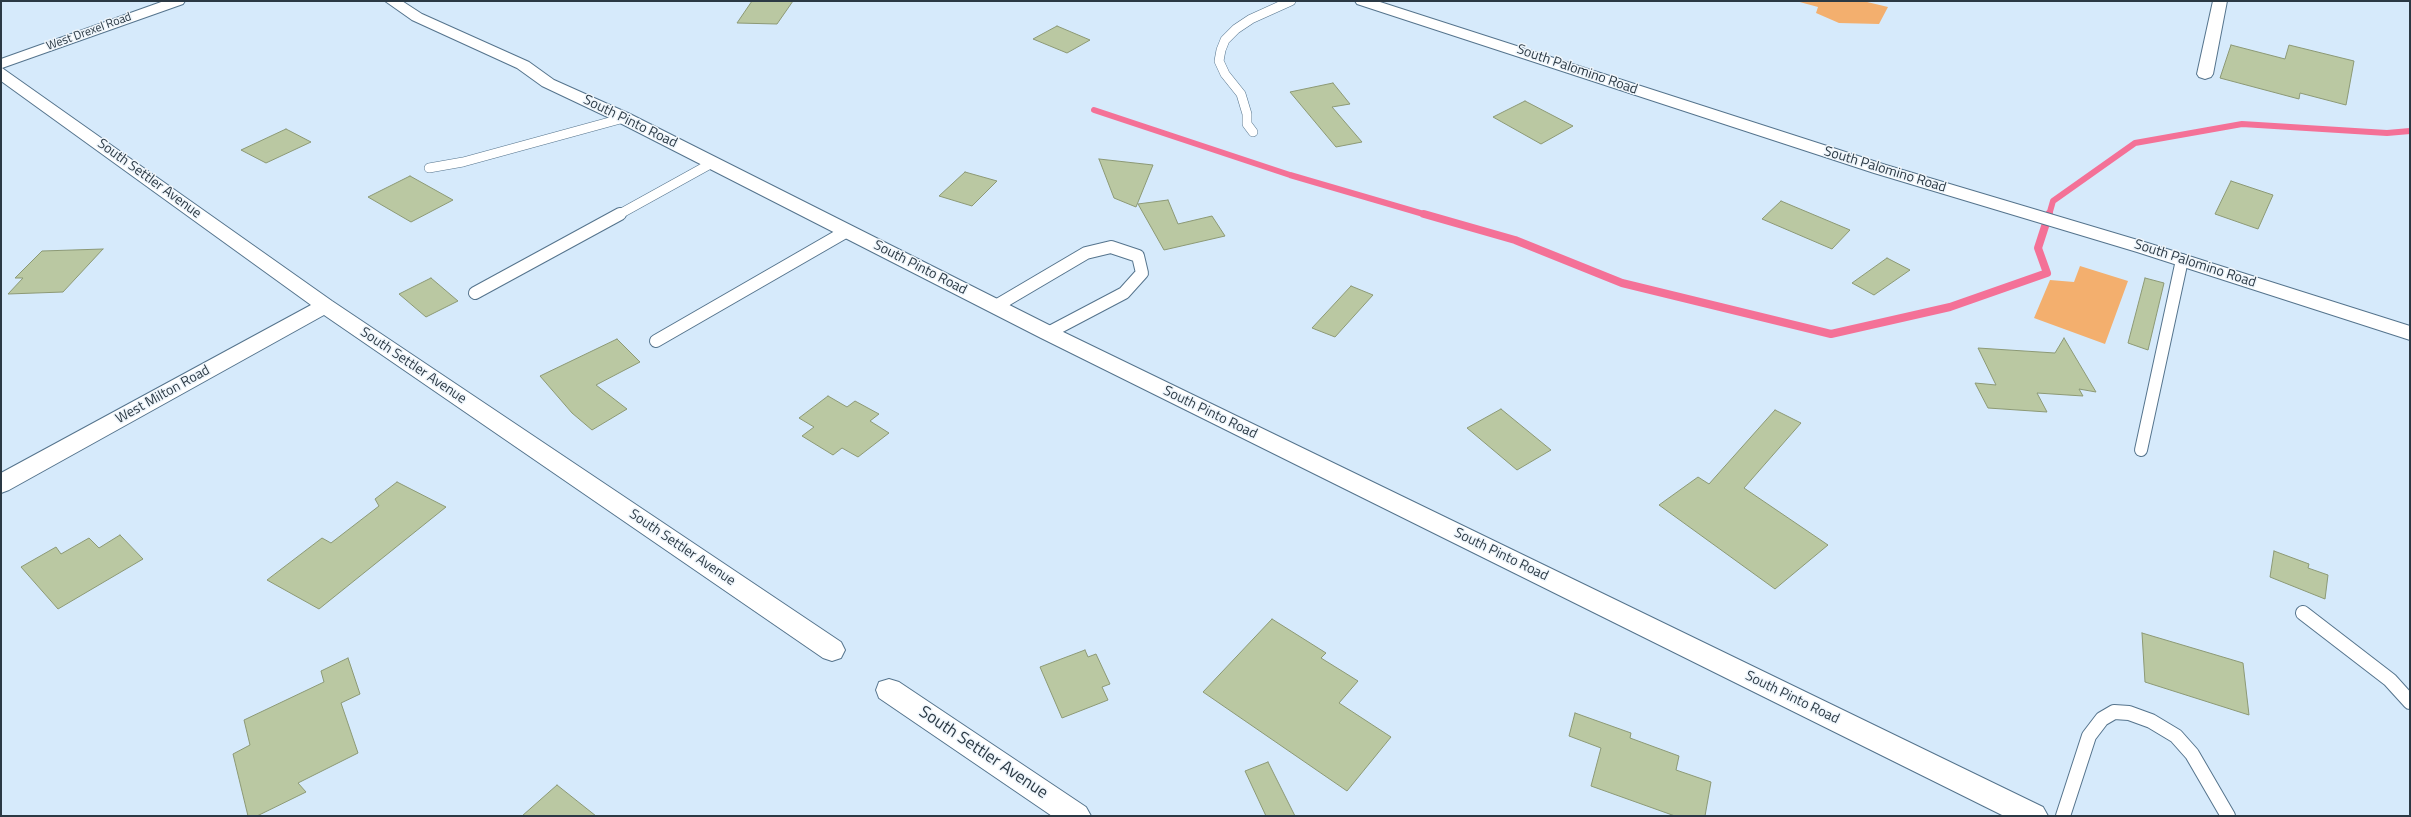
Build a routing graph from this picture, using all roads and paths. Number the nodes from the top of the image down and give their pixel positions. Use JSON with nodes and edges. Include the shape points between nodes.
{"nodes":[{"id":1,"x":178,"y":1,"type":"edge"},
{"id":2,"x":392,"y":1,"type":"edge"},
{"id":3,"x":1291,"y":1,"type":"edge"},
{"id":4,"x":1362,"y":1,"type":"edge"},
{"id":5,"x":2220,"y":1,"type":"edge"},
{"id":6,"x":1,"y":64,"type":"edge"},
{"id":7,"x":1,"y":73,"type":"edge"},
{"id":8,"x":2205,"y":74,"type":"dead end"},
{"id":9,"x":624,"y":118,"type":"junction"},
{"id":10,"x":1253,"y":132,"type":"dead end"},
{"id":11,"x":712,"y":163,"type":"junction"},
{"id":12,"x":429,"y":168,"type":"dead end"},
{"id":13,"x":847,"y":231,"type":"junction"},
{"id":14,"x":2182,"y":260,"type":"junction"},
{"id":15,"x":474,"y":293,"type":"dead end"},
{"id":16,"x":325,"y":306,"type":"junction"},
{"id":17,"x":996,"y":306,"type":"junction"},
{"id":18,"x":1048,"y":333,"type":"junction"},
{"id":19,"x":2410,"y":333,"type":"edge"},
{"id":20,"x":656,"y":342,"type":"dead end"},
{"id":21,"x":2141,"y":450,"type":"dead end"},
{"id":22,"x":1,"y":484,"type":"edge"},
{"id":23,"x":2303,"y":613,"type":"dead end"},
{"id":24,"x":832,"y":650,"type":"dead end"},
{"id":25,"x":890,"y":690,"type":"dead end"},
{"id":26,"x":2410,"y":702,"type":"edge"},
{"id":27,"x":1076,"y":816,"type":"edge"},
{"id":28,"x":2033,"y":816,"type":"edge"},
{"id":29,"x":2063,"y":816,"type":"edge"},
{"id":30,"x":2228,"y":816,"type":"edge"}],
"edges":[{"from":1,"to":6,"type":"street","name":"West Drexel Road"},
{"from":2,"to":9,"type":"street","name":"South Pinto Road","via":[[417,17],[523,65],[548,83]]},
{"from":3,"to":10,"type":"lane","via":[[1250,19],[1225,40],[1221,50],[1219,61],[1225,74],[1241,94],[1247,124]]},
{"from":4,"to":14,"type":"street","name":"South Palomino Road","via":[[1880,169]]},
{"from":5,"to":8,"type":"street"},
{"from":7,"to":16,"type":"street","name":"South Settler Avenue"},
{"from":9,"to":11,"type":"street","name":"South Pinto Road"},
{"from":9,"to":12,"type":"lane","via":[[463,162]]},
{"from":11,"to":13,"type":"street","name":"South Pinto Road"},
{"from":11,"to":15,"type":"lane"},
{"from":13,"to":17,"type":"street","name":"South Pinto Road"},
{"from":13,"to":20,"type":"lane"},
{"from":14,"to":19,"type":"street","name":"South Palomino Road"},
{"from":14,"to":21,"type":"lane"},
{"from":16,"to":22,"type":"street","name":"West Milton Road"},
{"from":16,"to":24,"type":"street","name":"South Settler Avenue"},
{"from":17,"to":18,"type":"street","name":"South Pinto Road"},
{"from":17,"to":18,"type":"lane","via":[[1086,253],[1111,247],[1138,256],[1142,273],[1124,292]]},
{"from":18,"to":28,"type":"street","name":"South Pinto Road"},
{"from":23,"to":26,"type":"lane","via":[[2390,680]]},
{"from":25,"to":27,"type":"street","name":"South Settler Avenue"},
{"from":29,"to":30,"type":"lane","via":[[2089,736],[2102,719],[2114,712],[2129,712],[2176,736],[2192,754]]}]}
